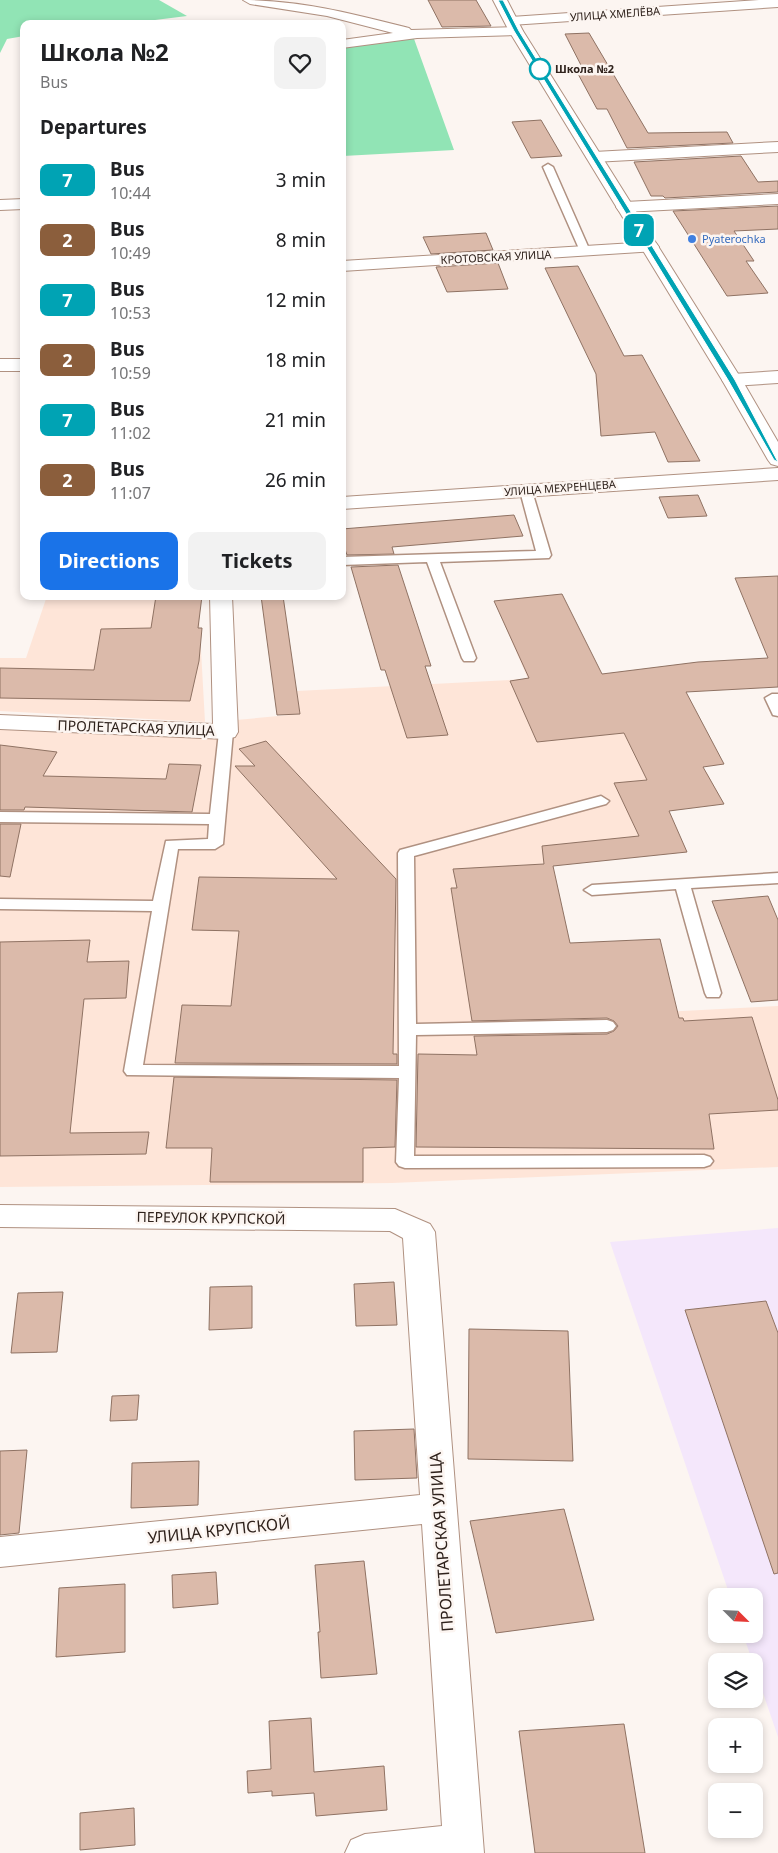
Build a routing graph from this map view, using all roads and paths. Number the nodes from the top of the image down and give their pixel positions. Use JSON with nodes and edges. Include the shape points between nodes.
{"nodes":[{"id":1,"x":250,"y":0,"type":"edge"},
{"id":2,"x":500,"y":0,"type":"edge"},
{"id":3,"x":778,"y":3,"type":"edge"},
{"id":4,"x":514,"y":26,"type":"junction"},
{"id":5,"x":417,"y":34,"type":"junction"},
{"id":6,"x":346,"y":43,"type":"edge"},
{"id":7,"x":778,"y":147,"type":"edge"},
{"id":8,"x":594,"y":158,"type":"junction"},
{"id":9,"x":548,"y":167,"type":"dead end"},
{"id":10,"x":778,"y":199,"type":"edge"},
{"id":11,"x":20,"y":204,"type":"edge"},
{"id":12,"x":0,"y":205,"type":"edge"},
{"id":13,"x":625,"y":207,"type":"junction"},
{"id":14,"x":650,"y":248,"type":"junction"},
{"id":15,"x":585,"y":251,"type":"junction"},
{"id":16,"x":346,"y":266,"type":"edge"},
{"id":17,"x":0,"y":365,"type":"edge"},
{"id":18,"x":20,"y":365,"type":"edge"},
{"id":19,"x":778,"y":377,"type":"edge"},
{"id":20,"x":732,"y":380,"type":"junction"},
{"id":21,"x":778,"y":460,"type":"edge"},
{"id":22,"x":778,"y":474,"type":"edge"},
{"id":23,"x":526,"y":491,"type":"junction"},
{"id":24,"x":346,"y":503,"type":"edge"},
{"id":25,"x":432,"y":558,"type":"junction"},
{"id":26,"x":346,"y":562,"type":"edge"},
{"id":27,"x":221,"y":600,"type":"edge"},
{"id":28,"x":469,"y":658,"type":"dead end"},
{"id":29,"x":778,"y":698,"type":"edge"},
{"id":30,"x":778,"y":712,"type":"edge"},
{"id":31,"x":0,"y":722,"type":"edge"},
{"id":32,"x":226,"y":732,"type":"junction"},
{"id":33,"x":601,"y":801,"type":"dead end"},
{"id":34,"x":0,"y":817,"type":"edge"},
{"id":35,"x":217,"y":819,"type":"junction"},
{"id":36,"x":778,"y":878,"type":"edge"},
{"id":37,"x":682,"y":884,"type":"junction"},
{"id":38,"x":592,"y":890,"type":"dead end"},
{"id":39,"x":0,"y":904,"type":"edge"},
{"id":40,"x":161,"y":906,"type":"junction"},
{"id":41,"x":714,"y":993,"type":"dead end"},
{"id":42,"x":607,"y":1026,"type":"dead end"},
{"id":43,"x":407,"y":1030,"type":"junction"},
{"id":44,"x":408,"y":1072,"type":"junction"},
{"id":45,"x":704,"y":1161,"type":"dead end"},
{"id":46,"x":0,"y":1216,"type":"edge"},
{"id":47,"x":419,"y":1232,"type":"joint"},
{"id":48,"x":438,"y":1508,"type":"junction"},
{"id":49,"x":0,"y":1552,"type":"edge"},
{"id":50,"x":463,"y":1848,"type":"edge"},
{"id":51,"x":365,"y":1853,"type":"edge"}],
"edges":[{"from":1,"to":5,"type":"street","via":[[327,12]]},
{"from":2,"to":4,"type":"street"},
{"from":3,"to":4,"type":"street","name":"УЛИЦА ХМЕЛЁВА"},
{"from":4,"to":5,"type":"street","name":"УЛИЦА ХМЕЛЁВА"},
{"from":4,"to":8,"type":"street"},
{"from":5,"to":6,"type":"street","name":"УЛИЦА ХМЕЛЁВА"},
{"from":7,"to":8,"type":"street"},
{"from":8,"to":13,"type":"street"},
{"from":9,"to":15,"type":"lane"},
{"from":10,"to":13,"type":"street"},
{"from":11,"to":12,"type":"street"},
{"from":13,"to":14,"type":"street"},
{"from":14,"to":15,"type":"street","name":"КРОТОВСКАЯ УЛИЦА"},
{"from":14,"to":20,"type":"street"},
{"from":15,"to":16,"type":"street","name":"КРОТОВСКАЯ УЛИЦА"},
{"from":17,"to":18,"type":"street"},
{"from":19,"to":20,"type":"street"},
{"from":20,"to":21,"type":"street"},
{"from":22,"to":23,"type":"street","name":"УЛИЦА МЕХРЕНЦЕВА"},
{"from":23,"to":24,"type":"street","name":"УЛИЦА МЕХРЕНЦЕВА"},
{"from":23,"to":25,"type":"lane","via":[[544,555]]},
{"from":25,"to":26,"type":"lane"},
{"from":25,"to":28,"type":"lane"},
{"from":27,"to":32,"type":"street","name":"ПРОЛЕТАРСКАЯ УЛИЦА"},
{"from":29,"to":30,"type":"lane","via":[[772,698]]},
{"from":31,"to":32,"type":"street","name":"ПРОЛЕТАРСКАЯ УЛИЦА"},
{"from":32,"to":35,"type":"lane"},
{"from":33,"to":43,"type":"lane","via":[[406,853]]},
{"from":34,"to":35,"type":"lane"},
{"from":35,"to":40,"type":"lane","via":[[215,844],[171,844]]},
{"from":36,"to":37,"type":"lane"},
{"from":37,"to":38,"type":"lane"},
{"from":37,"to":41,"type":"lane"},
{"from":39,"to":40,"type":"lane"},
{"from":40,"to":44,"type":"lane","via":[[133,1071]]},
{"from":42,"to":43,"type":"lane"},
{"from":43,"to":44,"type":"lane"},
{"from":44,"to":45,"type":"lane","via":[[405,1162]]},
{"from":46,"to":47,"type":"street","name":"ПЕРЕУЛОК КРУПСКОЙ","via":[[395,1220]]},
{"from":47,"to":48,"type":"street","name":"ПРОЛЕТАРСКАЯ УЛИЦА"},
{"from":48,"to":49,"type":"street","name":"УЛИЦА КРУПСКОЙ"},
{"from":48,"to":50,"type":"street","name":"ПРОЛЕТАРСКАЯ УЛИЦА"},
{"from":50,"to":51,"type":"street"}]}
